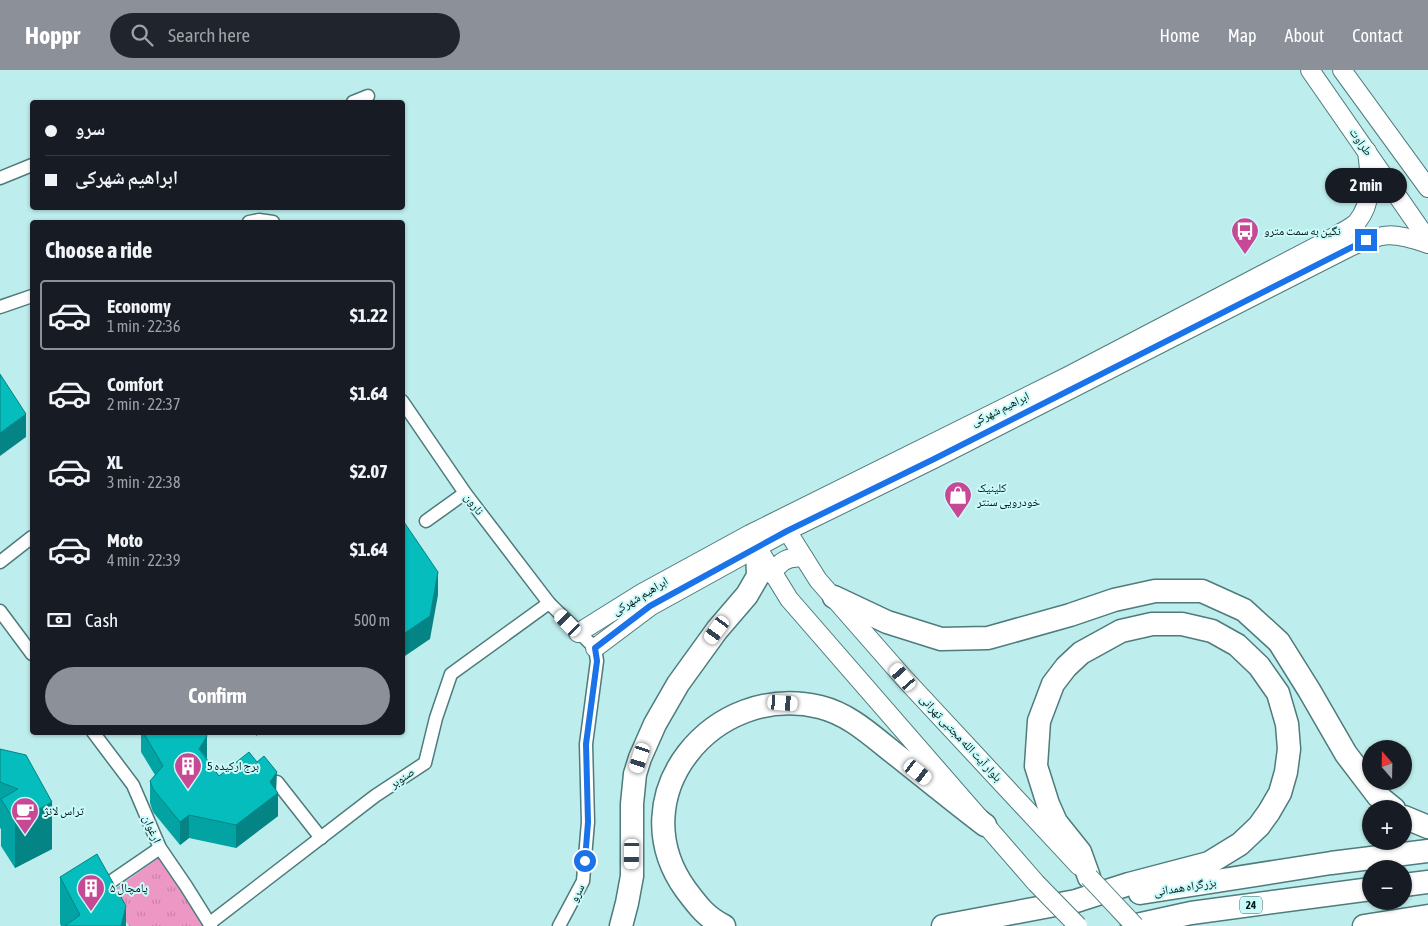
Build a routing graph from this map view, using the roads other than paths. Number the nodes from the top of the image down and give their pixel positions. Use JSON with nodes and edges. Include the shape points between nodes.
{"nodes":[{"id":1,"x":1310,"y":70,"type":"edge"},
{"id":2,"x":1342,"y":70,"type":"edge"},
{"id":3,"x":368,"y":96,"type":"dead end"},
{"id":4,"x":358,"y":100,"type":"edge"},
{"id":5,"x":1367,"y":151,"type":"junction"},
{"id":6,"x":30,"y":166,"type":"edge"},
{"id":7,"x":1423,"y":174,"type":"edge"},
{"id":8,"x":0,"y":178,"type":"edge"},
{"id":9,"x":1428,"y":188,"type":"edge"},
{"id":10,"x":1428,"y":240,"type":"edge"},
{"id":11,"x":1428,"y":244,"type":"edge"},
{"id":12,"x":30,"y":297,"type":"edge"},
{"id":13,"x":0,"y":307,"type":"edge"},
{"id":14,"x":405,"y":406,"type":"edge"},
{"id":15,"x":465,"y":493,"type":"junction"},
{"id":16,"x":426,"y":521,"type":"dead end"},
{"id":17,"x":783,"y":525,"type":"junction"},
{"id":18,"x":30,"y":539,"type":"edge"},
{"id":19,"x":753,"y":541,"type":"junction"},
{"id":20,"x":804,"y":558,"type":"junction"},
{"id":21,"x":0,"y":562,"type":"edge"},
{"id":22,"x":774,"y":575,"type":"junction"},
{"id":23,"x":834,"y":597,"type":"junction"},
{"id":24,"x":549,"y":603,"type":"junction"},
{"id":25,"x":0,"y":611,"type":"edge"},
{"id":26,"x":578,"y":633,"type":"junction"},
{"id":27,"x":595,"y":648,"type":"junction"},
{"id":28,"x":30,"y":651,"type":"edge"},
{"id":29,"x":95,"y":735,"type":"edge"},
{"id":30,"x":277,"y":782,"type":"edge"},
{"id":31,"x":1383,"y":800,"type":"edge"},
{"id":32,"x":1412,"y":820,"type":"edge"},
{"id":33,"x":985,"y":825,"type":"junction"},
{"id":34,"x":1428,"y":827,"type":"edge"},
{"id":35,"x":321,"y":838,"type":"junction"},
{"id":36,"x":160,"y":848,"type":"junction"},
{"id":37,"x":1428,"y":851,"type":"edge"},
{"id":38,"x":1090,"y":877,"type":"junction"},
{"id":39,"x":1428,"y":882,"type":"edge"},
{"id":40,"x":1412,"y":884,"type":"edge"},
{"id":41,"x":103,"y":887,"type":"edge"},
{"id":42,"x":1362,"y":890,"type":"edge"},
{"id":43,"x":1079,"y":900,"type":"junction"},
{"id":44,"x":1428,"y":916,"type":"edge"},
{"id":45,"x":210,"y":924,"type":"edge"},
{"id":46,"x":559,"y":926,"type":"edge"},
{"id":47,"x":621,"y":926,"type":"edge"},
{"id":48,"x":724,"y":926,"type":"edge"},
{"id":49,"x":942,"y":926,"type":"edge"},
{"id":50,"x":1078,"y":926,"type":"edge"},
{"id":51,"x":1133,"y":926,"type":"edge"},
{"id":52,"x":1364,"y":926,"type":"edge"}],
"edges":[{"from":1,"to":5,"type":"main road","name":"طراوت"},
{"from":2,"to":7,"type":"main road"},
{"from":3,"to":4,"type":"street"},
{"from":5,"to":10,"type":"main road","name":"طراوت"},
{"from":5,"to":17,"type":"main road","name":"ابراهیم شهرکی","via":[[1370,183],[1367,205],[1356,223]]},
{"from":6,"to":8,"type":"street"},
{"from":7,"to":9,"type":"main road"},
{"from":11,"to":17,"type":"main road","name":"ابراهیم شهرکی","via":[[1404,236],[1381,235],[1350,247],[934,459]]},
{"from":12,"to":13,"type":"street"},
{"from":14,"to":15,"type":"street","name":"نارون"},
{"from":15,"to":16,"type":"street"},
{"from":15,"to":24,"type":"street","name":"نارون"},
{"from":17,"to":19,"type":"main road","name":"ابراهیم شهرکی"},
{"from":17,"to":20,"type":"main road","name":"بلوار آیت الله مجتبی تهرانی"},
{"from":18,"to":21,"type":"street"},
{"from":19,"to":22,"type":"main road"},
{"from":19,"to":26,"type":"main road","name":"ابراهیم شهرکی","via":[[642,593]]},
{"from":19,"to":27,"type":"main road","name":"ابراهیم شهرکی","via":[[650,606]]},
{"from":19,"to":47,"type":"highway","via":[[758,576],[678,684],[640,758],[632,790],[632,876]]},
{"from":20,"to":22,"type":"main road","via":[[784,560]]},
{"from":20,"to":23,"type":"main road","name":"بلوار آیت الله مجتبی تهرانی"},
{"from":22,"to":33,"type":"main road","via":[[789,599]]},
{"from":23,"to":31,"type":"highway","via":[[888,622],[951,639],[988,638],[1155,590],[1202,591],[1244,610],[1279,642],[1346,754]]},
{"from":23,"to":38,"type":"main road","name":"بلوار آیت الله مجتبی تهرانی","via":[[910,684]]},
{"from":24,"to":26,"type":"street","name":"نارون"},
{"from":24,"to":35,"type":"street","name":"صنوبر","via":[[451,674],[425,763]]},
{"from":25,"to":28,"type":"street"},
{"from":26,"to":27,"type":"street","name":"نارون"},
{"from":27,"to":46,"type":"street","name":"سرو","via":[[597,661],[586,744],[588,822],[583,881]]},
{"from":29,"to":36,"type":"street","name":"ارغوان","via":[[133,785]]},
{"from":30,"to":35,"type":"street"},
{"from":32,"to":34,"type":"highway"},
{"from":33,"to":48,"type":"highway","via":[[874,736],[839,714],[820,707],[783,703],[743,712],[724,721],[692,748],[672,779],[663,812],[664,843],[670,863],[710,919]]},
{"from":33,"to":50,"type":"main road","bridge":true},
{"from":35,"to":45,"type":"street","name":"صنوبر"},
{"from":36,"to":41,"type":"street"},
{"from":36,"to":45,"type":"street","name":"ارغوان"},
{"from":37,"to":43,"type":"highway","name":"بزرگراه همدانی"},
{"from":38,"to":43,"type":"highway","via":[[1080,852],[1056,822],[1036,766],[1039,721],[1053,684],[1081,653],[1121,631],[1152,624],[1182,624],[1212,631],[1236,644],[1259,666],[1278,693],[1287,724],[1289,749],[1286,772],[1270,812],[1240,844],[1209,863]]},
{"from":38,"to":51,"type":"main road","name":"بلوار آیت الله مجتبی تهرانی","bridge":true},
{"from":39,"to":40,"type":"highway"},
{"from":42,"to":51,"type":"highway","number":"24","via":[[1192,913]]},
{"from":43,"to":49,"type":"highway","name":"بزرگراه همدانی"},
{"from":44,"to":52,"type":"highway"}]}
